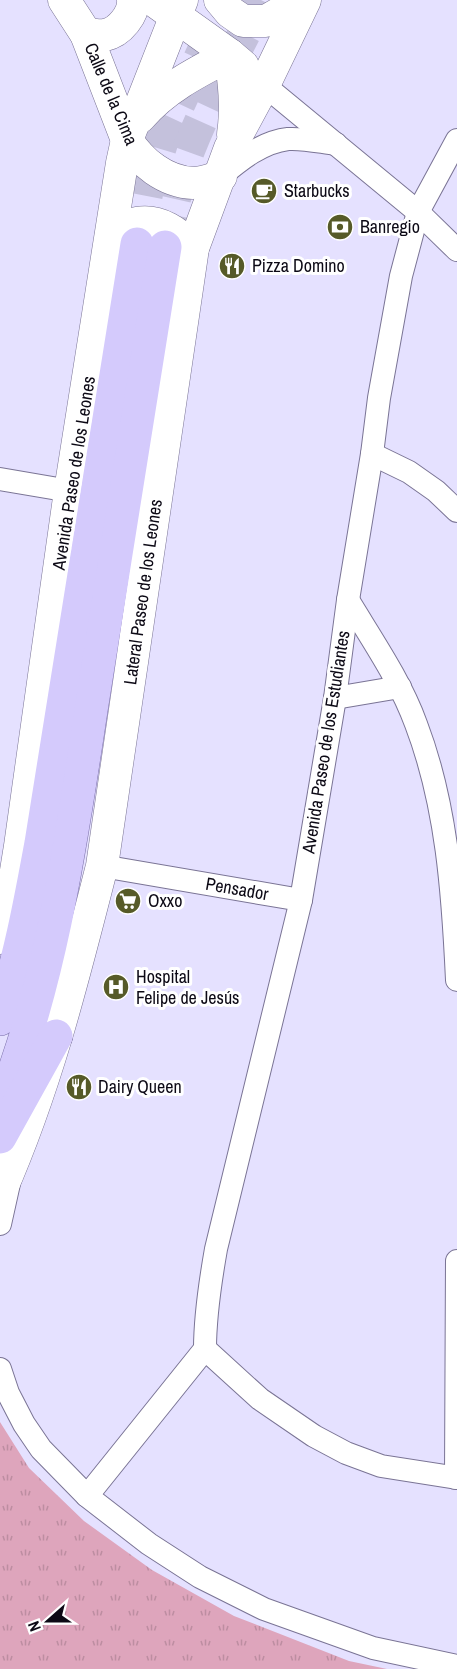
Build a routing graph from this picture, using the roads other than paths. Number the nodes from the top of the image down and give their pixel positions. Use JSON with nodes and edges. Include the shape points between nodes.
{"nodes":[{"id":1,"x":64,"y":0,"type":"edge"},
{"id":2,"x":133,"y":0,"type":"edge"},
{"id":3,"x":220,"y":0,"type":"edge"},
{"id":4,"x":295,"y":0,"type":"edge"},
{"id":5,"x":305,"y":0,"type":"edge"},
{"id":6,"x":170,"y":5,"type":"edge"},
{"id":7,"x":86,"y":34,"type":"junction"},
{"id":8,"x":230,"y":55,"type":"junction"},
{"id":9,"x":264,"y":85,"type":"junction"},
{"id":10,"x":130,"y":132,"type":"junction"},
{"id":11,"x":457,"y":140,"type":"edge"},
{"id":12,"x":337,"y":145,"type":"junction"},
{"id":13,"x":225,"y":162,"type":"junction"},
{"id":14,"x":418,"y":212,"type":"junction"},
{"id":15,"x":151,"y":244,"type":"junction"},
{"id":16,"x":457,"y":250,"type":"edge"},
{"id":17,"x":372,"y":454,"type":"junction"},
{"id":18,"x":0,"y":479,"type":"edge"},
{"id":19,"x":70,"y":490,"type":"junction"},
{"id":20,"x":457,"y":511,"type":"edge"},
{"id":21,"x":348,"y":600,"type":"junction"},
{"id":22,"x":400,"y":687,"type":"junction"},
{"id":23,"x":335,"y":698,"type":"junction"},
{"id":24,"x":102,"y":866,"type":"junction"},
{"id":25,"x":301,"y":900,"type":"junction"},
{"id":26,"x":2,"y":927,"type":"edge"},
{"id":27,"x":457,"y":980,"type":"edge"},
{"id":28,"x":0,"y":1019,"type":"edge"},
{"id":29,"x":56,"y":1036,"type":"joint"},
{"id":30,"x":0,"y":1109,"type":"edge"},
{"id":31,"x":7,"y":1149,"type":"edge"},
{"id":32,"x":0,"y":1192,"type":"edge"},
{"id":33,"x":0,"y":1224,"type":"edge"},
{"id":34,"x":457,"y":1261,"type":"edge"},
{"id":35,"x":205,"y":1349,"type":"junction"},
{"id":36,"x":0,"y":1369,"type":"edge"},
{"id":37,"x":456,"y":1478,"type":"edge"},
{"id":38,"x":87,"y":1496,"type":"junction"},
{"id":39,"x":457,"y":1666,"type":"edge"}],
"edges":[{"from":1,"to":7,"type":"street","name":"Calle de la Cima"},
{"from":2,"to":7,"type":"street","via":[[124,24],[106,35]]},
{"from":3,"to":4,"type":"street","via":[[243,21],[266,21]]},
{"from":5,"to":9,"type":"street","name":"Lateral Paseo de los Leones"},
{"from":6,"to":8,"type":"street","name":"Calle de la Cima"},
{"from":6,"to":10,"type":"street","name":"Avenida Paseo de los Leones"},
{"from":7,"to":10,"type":"street","name":"Calle de la Cima"},
{"from":8,"to":9,"type":"street","name":"Calle de la Cima"},
{"from":8,"to":10,"type":"street","via":[[178,82],[150,105]]},
{"from":8,"to":13,"type":"street","via":[[236,116]]},
{"from":9,"to":12,"type":"street","name":"Calle de la Cima"},
{"from":9,"to":13,"type":"street","name":"Lateral Paseo de los Leones"},
{"from":10,"to":13,"type":"street","name":"Calle de la Cima","via":[[137,154],[163,174],[192,183],[207,181]]},
{"from":10,"to":15,"type":"street","name":"Avenida Paseo de los Leones","via":[[122,163]]},
{"from":11,"to":14,"type":"street","name":"Avenida Paseo de los Estudiantes"},
{"from":12,"to":13,"type":"street","name":"Calle de la Cima","via":[[288,139]]},
{"from":12,"to":14,"type":"street","name":"Calle de la Cima"},
{"from":13,"to":15,"type":"street","name":"Lateral Paseo de los Leones"},
{"from":14,"to":16,"type":"street","name":"Calle de la Cima"},
{"from":14,"to":17,"type":"street","name":"Avenida Paseo de los Estudiantes","via":[[393,317]]},
{"from":15,"to":19,"type":"street","name":"Avenida Paseo de los Leones"},
{"from":15,"to":24,"type":"street","name":"Lateral Paseo de los Leones"},
{"from":15,"to":28,"type":"main road","name":"Avenida Paseo de los Leones","via":[[25,929]]},
{"from":15,"to":30,"type":"main road","name":"Avenida Paseo de los Leones","via":[[69,848],[42,983]]},
{"from":17,"to":20,"type":"street","via":[[409,472]]},
{"from":17,"to":21,"type":"street","name":"Avenida Paseo de los Estudiantes"},
{"from":18,"to":19,"type":"street"},
{"from":19,"to":26,"type":"street","name":"Avenida Paseo de los Leones","via":[[29,789],[15,877]]},
{"from":21,"to":22,"type":"street"},
{"from":21,"to":23,"type":"street","name":"Avenida Paseo de los Estudiantes"},
{"from":22,"to":23,"type":"street"},
{"from":22,"to":27,"type":"street","via":[[432,773],[447,849]]},
{"from":23,"to":25,"type":"street","name":"Avenida Paseo de los Estudiantes"},
{"from":24,"to":25,"type":"street","name":"Pensador"},
{"from":24,"to":29,"type":"street","name":"Lateral Paseo de los Leones"},
{"from":25,"to":35,"type":"street","name":"Avenida Paseo de los Estudiantes","via":[[216,1249],[205,1321]]},
{"from":29,"to":31,"type":"main road"},
{"from":31,"to":32,"type":"street"},
{"from":31,"to":33,"type":"street"},
{"from":34,"to":37,"type":"street"},
{"from":35,"to":37,"type":"street","via":[[260,1399],[346,1453],[381,1466]]},
{"from":35,"to":38,"type":"street"},
{"from":36,"to":38,"type":"street","via":[[8,1393],[41,1449]]},
{"from":38,"to":39,"type":"street","via":[[200,1577],[264,1609],[373,1648]]}]}
